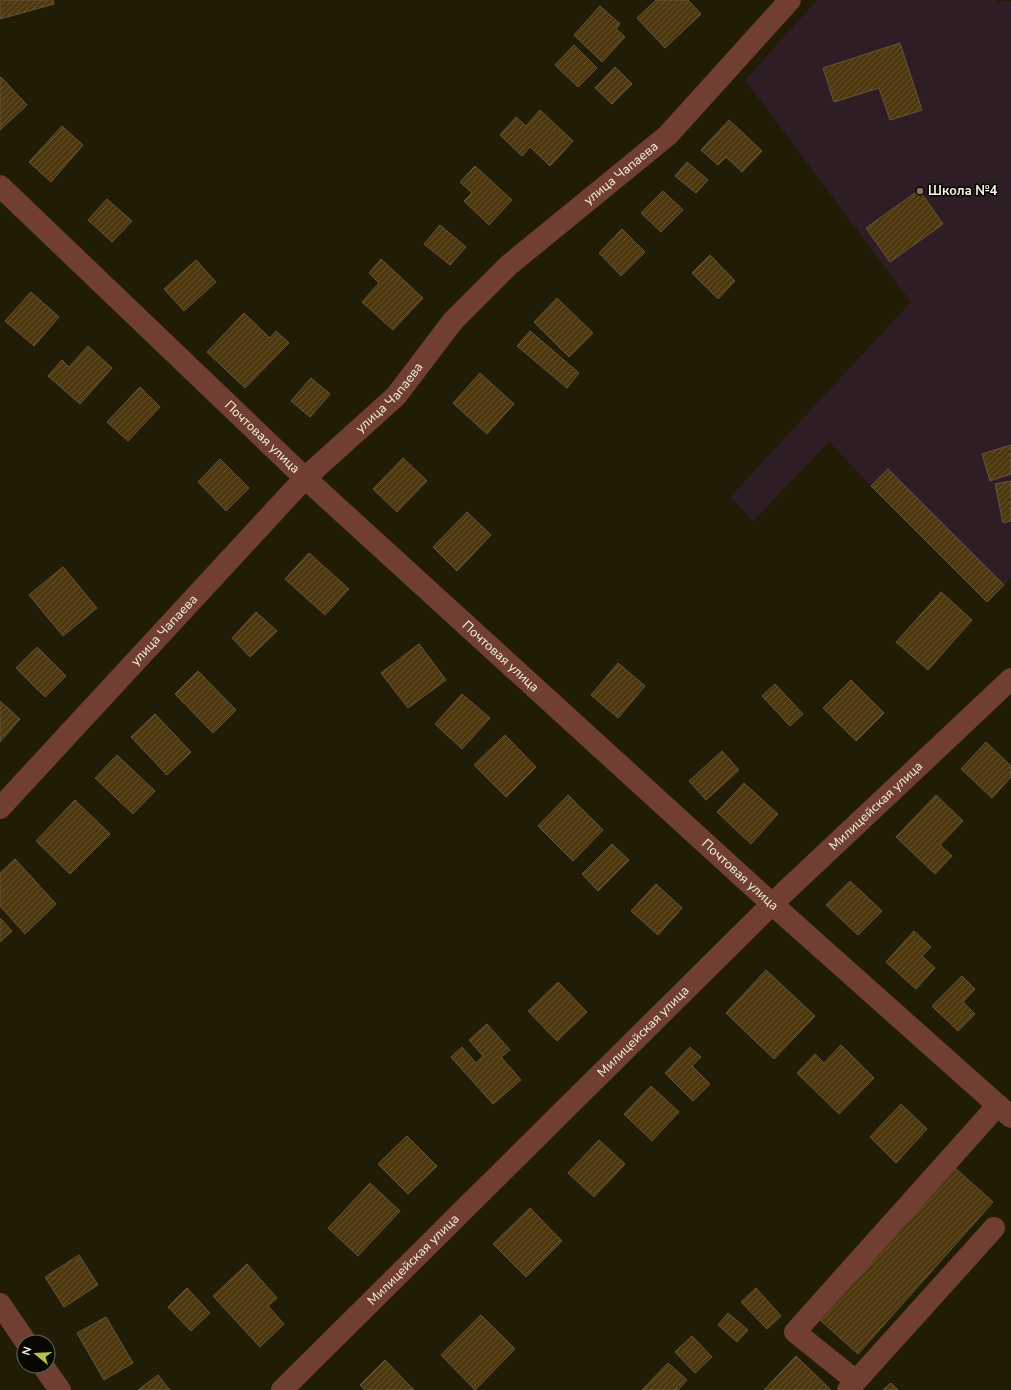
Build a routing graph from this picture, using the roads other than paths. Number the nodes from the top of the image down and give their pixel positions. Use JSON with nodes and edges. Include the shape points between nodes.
{"nodes":[{"id":1,"x":790,"y":0,"type":"edge"},
{"id":2,"x":0,"y":186,"type":"edge"},
{"id":3,"x":305,"y":478,"type":"junction"},
{"id":4,"x":1011,"y":679,"type":"edge"},
{"id":5,"x":0,"y":808,"type":"edge"},
{"id":6,"x":772,"y":904,"type":"junction"},
{"id":7,"x":1004,"y":1111,"type":"edge"},
{"id":8,"x":994,"y":1228,"type":"dead end"},
{"id":9,"x":0,"y":1304,"type":"edge"},
{"id":10,"x":21,"y":1334,"type":"edge"},
{"id":11,"x":49,"y":1374,"type":"edge"},
{"id":12,"x":852,"y":1386,"type":"edge"},
{"id":13,"x":60,"y":1390,"type":"edge"},
{"id":14,"x":282,"y":1390,"type":"edge"}],
"edges":[{"from":1,"to":3,"type":"street","name":"улица Чапаева","via":[[668,135],[509,265],[453,321],[396,396]]},
{"from":2,"to":3,"type":"street","name":"Почтовая улица"},
{"from":3,"to":5,"type":"street","name":"улица Чапаева"},
{"from":3,"to":6,"type":"street","name":"Почтовая улица"},
{"from":4,"to":6,"type":"street","name":"Милицейская улица"},
{"from":6,"to":7,"type":"street","name":"Почтовая улица"},
{"from":6,"to":14,"type":"street","name":"Милицейская улица"},
{"from":7,"to":12,"type":"street","via":[[795,1332]]},
{"from":8,"to":12,"type":"street"},
{"from":9,"to":10,"type":"street"},
{"from":11,"to":13,"type":"street"}]}
